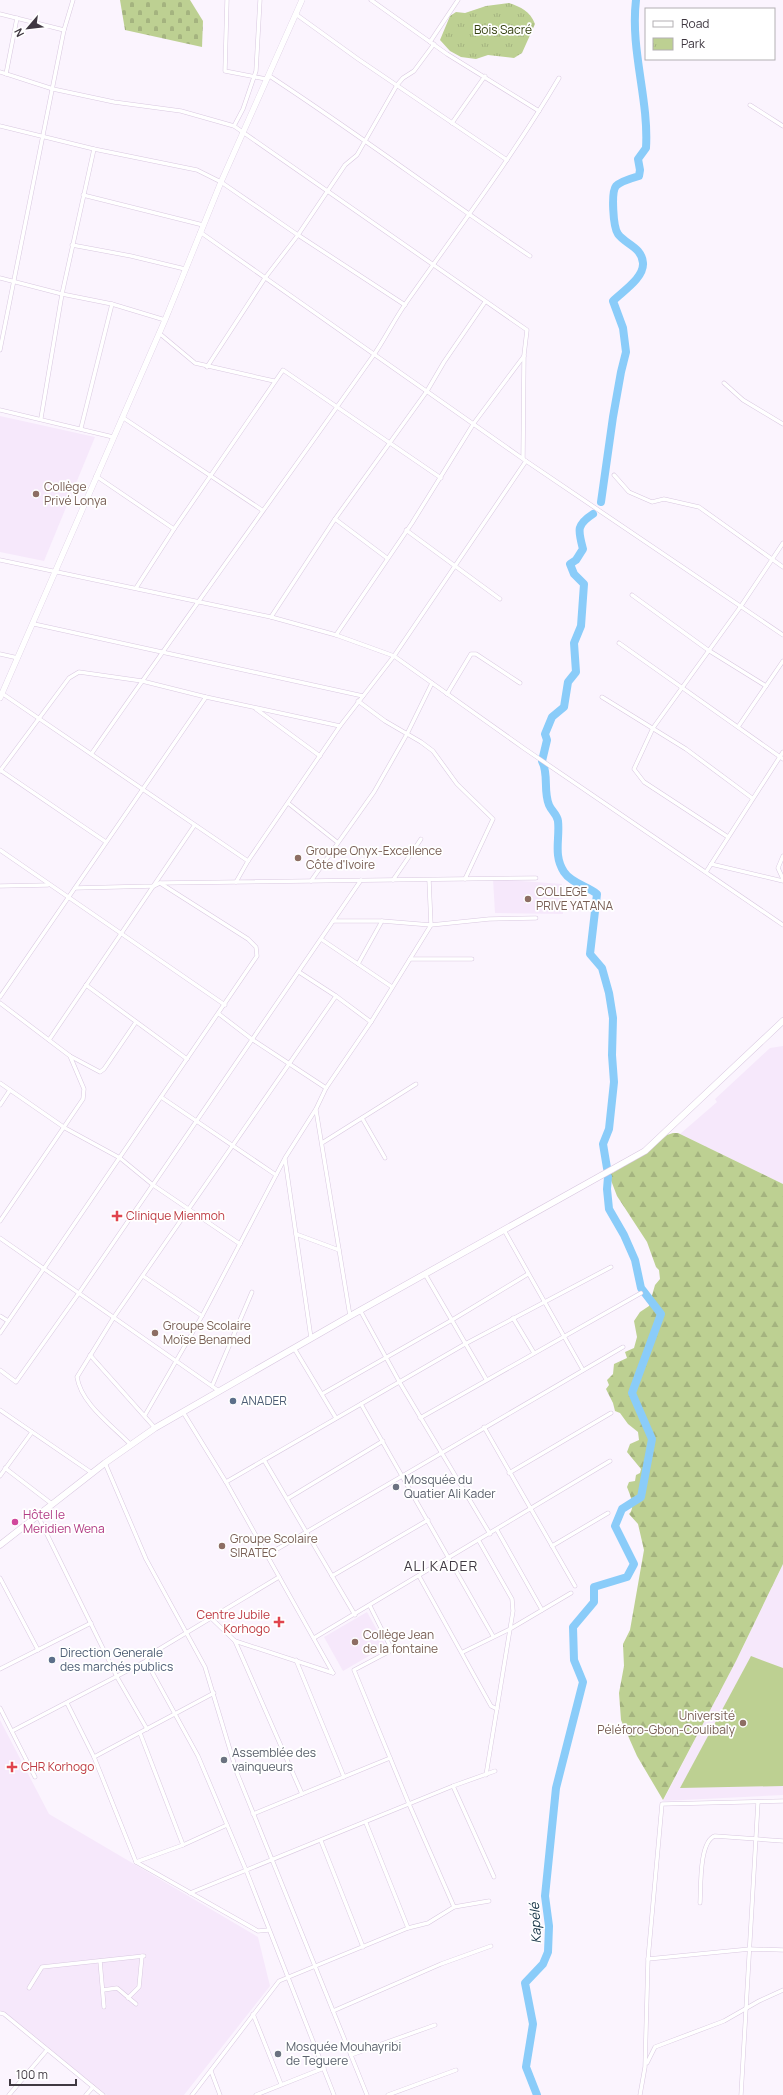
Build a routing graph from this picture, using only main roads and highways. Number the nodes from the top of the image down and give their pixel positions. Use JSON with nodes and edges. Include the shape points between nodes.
{"nodes":[{"id":1,"x":302,"y":0,"type":"edge"},
{"id":2,"x":1,"y":696,"type":"edge"},
{"id":3,"x":783,"y":1021,"type":"edge"},
{"id":4,"x":0,"y":1545,"type":"edge"}],
"edges":[{"from":1,"to":2,"type":"main road","via":[[221,182],[165,320]]},
{"from":3,"to":4,"type":"main road","via":[[644,1150],[155,1428],[105,1463]]}]}
